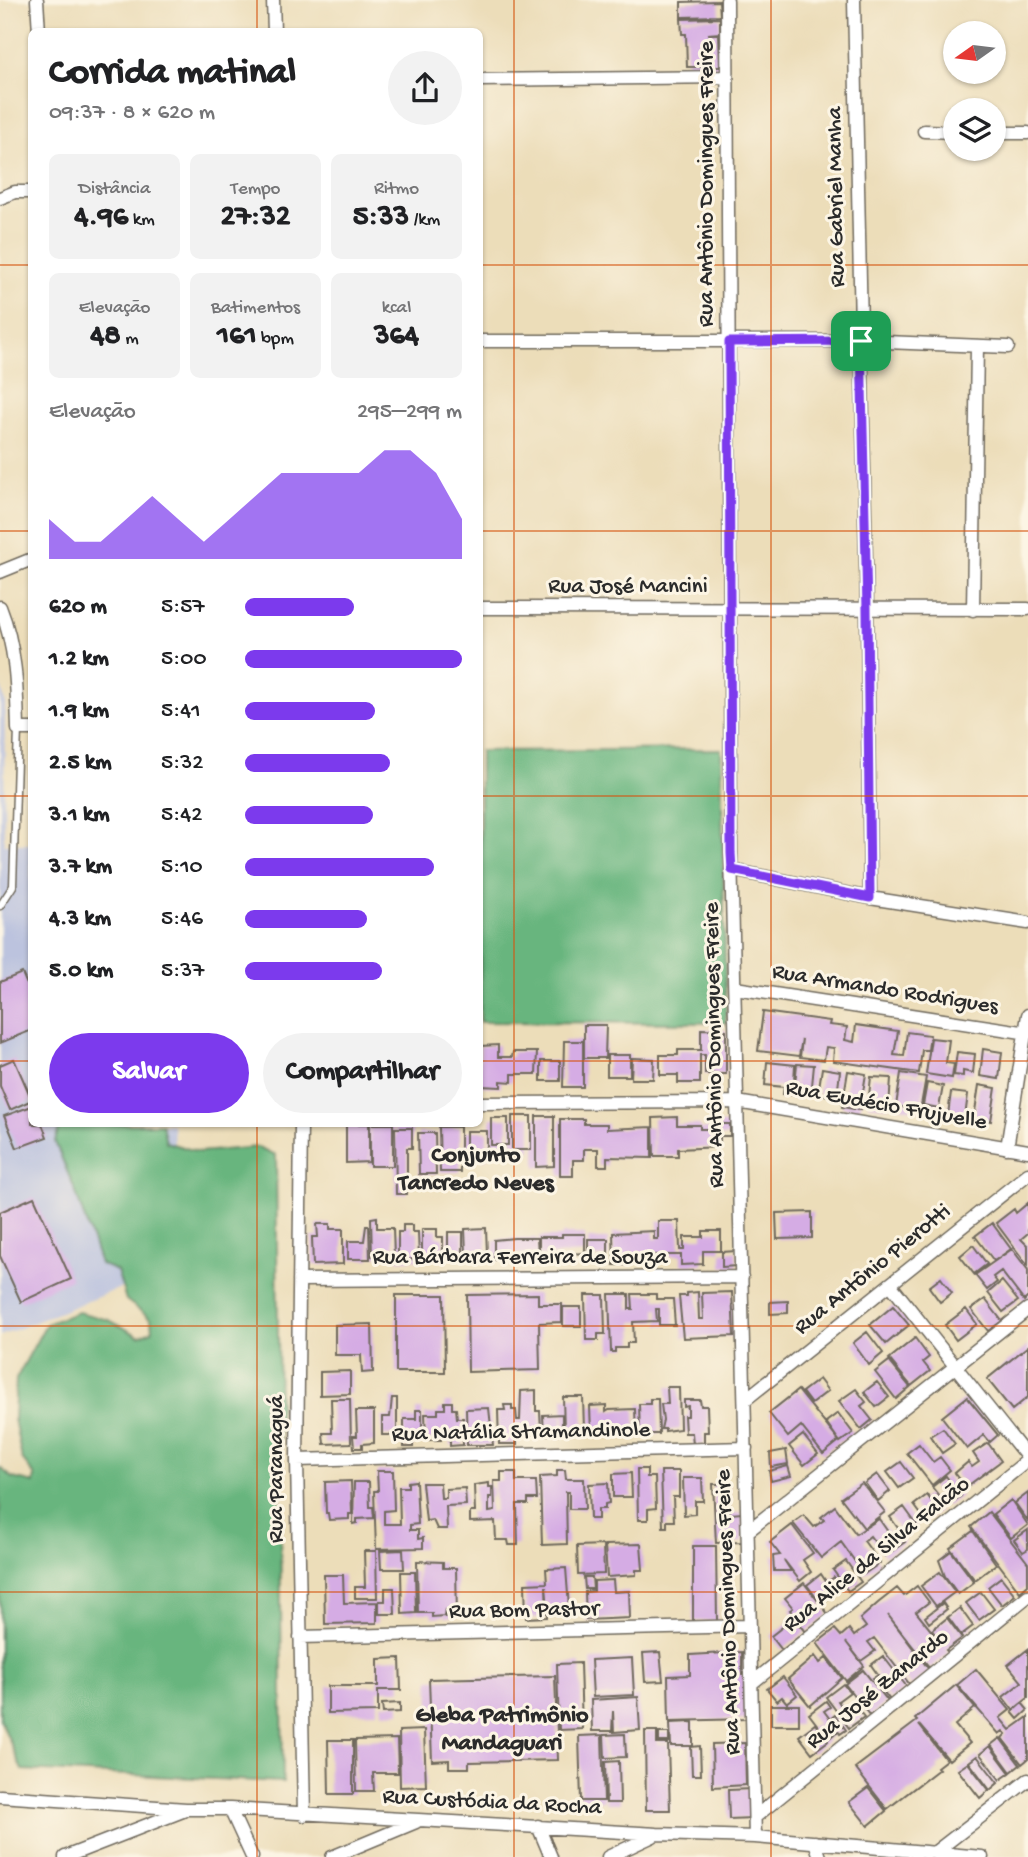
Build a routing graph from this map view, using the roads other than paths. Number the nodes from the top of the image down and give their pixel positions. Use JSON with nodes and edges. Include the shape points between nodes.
{"nodes":[{"id":1,"x":37,"y":0,"type":"edge"},
{"id":2,"x":274,"y":0,"type":"edge"},
{"id":3,"x":727,"y":0,"type":"edge"},
{"id":4,"x":854,"y":0,"type":"edge"},
{"id":5,"x":39,"y":28,"type":"edge"},
{"id":6,"x":274,"y":28,"type":"edge"},
{"id":7,"x":726,"y":77,"type":"junction"},
{"id":8,"x":483,"y":80,"type":"edge"},
{"id":9,"x":924,"y":131,"type":"dead end"},
{"id":10,"x":943,"y":132,"type":"edge"},
{"id":11,"x":1006,"y":133,"type":"edge"},
{"id":12,"x":1028,"y":133,"type":"edge"},
{"id":13,"x":28,"y":192,"type":"edge"},
{"id":14,"x":0,"y":198,"type":"edge"},
{"id":15,"x":483,"y":341,"type":"edge"},
{"id":16,"x":861,"y":341,"type":"junction"},
{"id":17,"x":729,"y":342,"type":"junction"},
{"id":18,"x":977,"y":346,"type":"junction"},
{"id":19,"x":1008,"y":347,"type":"dead end"},
{"id":20,"x":28,"y":561,"type":"edge"},
{"id":21,"x":0,"y":572,"type":"edge"},
{"id":22,"x":0,"y":607,"type":"edge"},
{"id":23,"x":730,"y":607,"type":"junction"},
{"id":24,"x":483,"y":608,"type":"edge"},
{"id":25,"x":867,"y":609,"type":"junction"},
{"id":26,"x":974,"y":610,"type":"junction"},
{"id":27,"x":1028,"y":610,"type":"edge"},
{"id":28,"x":25,"y":729,"type":"edge"},
{"id":29,"x":732,"y":870,"type":"junction"},
{"id":30,"x":870,"y":898,"type":"junction"},
{"id":31,"x":0,"y":906,"type":"edge"},
{"id":32,"x":1028,"y":923,"type":"edge"},
{"id":33,"x":735,"y":988,"type":"junction"},
{"id":34,"x":1028,"y":1015,"type":"edge"},
{"id":35,"x":1027,"y":1033,"type":"edge"},
{"id":36,"x":737,"y":1102,"type":"junction"},
{"id":37,"x":483,"y":1103,"type":"edge"},
{"id":38,"x":300,"y":1127,"type":"edge"},
{"id":39,"x":1007,"y":1148,"type":"junction"},
{"id":40,"x":1028,"y":1151,"type":"edge"},
{"id":41,"x":1028,"y":1174,"type":"edge"},
{"id":42,"x":742,"y":1277,"type":"junction"},
{"id":43,"x":299,"y":1280,"type":"junction"},
{"id":44,"x":890,"y":1284,"type":"junction"},
{"id":45,"x":1028,"y":1309,"type":"edge"},
{"id":46,"x":954,"y":1367,"type":"junction"},
{"id":47,"x":745,"y":1400,"type":"junction"},
{"id":48,"x":746,"y":1448,"type":"junction"},
{"id":49,"x":1028,"y":1459,"type":"edge"},
{"id":50,"x":298,"y":1460,"type":"junction"},
{"id":51,"x":748,"y":1531,"type":"junction"},
{"id":52,"x":1028,"y":1596,"type":"edge"},
{"id":53,"x":750,"y":1626,"type":"junction"},
{"id":54,"x":300,"y":1637,"type":"junction"},
{"id":55,"x":752,"y":1683,"type":"junction"},
{"id":56,"x":1028,"y":1780,"type":"edge"},
{"id":57,"x":0,"y":1795,"type":"edge"},
{"id":58,"x":186,"y":1809,"type":"junction"},
{"id":59,"x":230,"y":1809,"type":"junction"},
{"id":60,"x":304,"y":1815,"type":"junction"},
{"id":61,"x":755,"y":1817,"type":"junction"},
{"id":62,"x":421,"y":1819,"type":"junction"},
{"id":63,"x":538,"y":1826,"type":"junction"},
{"id":64,"x":657,"y":1834,"type":"junction"},
{"id":65,"x":755,"y":1837,"type":"junction"},
{"id":66,"x":816,"y":1842,"type":"junction"},
{"id":67,"x":934,"y":1853,"type":"junction"},
{"id":68,"x":65,"y":1857,"type":"edge"},
{"id":69,"x":252,"y":1857,"type":"edge"},
{"id":70,"x":332,"y":1857,"type":"edge"},
{"id":71,"x":551,"y":1857,"type":"edge"},
{"id":72,"x":608,"y":1857,"type":"edge"},
{"id":73,"x":820,"y":1857,"type":"edge"},
{"id":74,"x":982,"y":1857,"type":"edge"}],
"edges":[{"from":1,"to":5,"type":"street"},
{"from":2,"to":6,"type":"street"},
{"from":3,"to":7,"type":"street","name":"Rua Antônio Domingues Freire"},
{"from":4,"to":16,"type":"street","name":"Rua Gabriel Manha"},
{"from":7,"to":8,"type":"street"},
{"from":7,"to":17,"type":"street","name":"Rua Antônio Domingues Freire"},
{"from":9,"to":10,"type":"street"},
{"from":11,"to":12,"type":"street"},
{"from":13,"to":14,"type":"street","via":[[15,191]]},
{"from":15,"to":17,"type":"street"},
{"from":16,"to":17,"type":"street"},
{"from":16,"to":18,"type":"street"},
{"from":16,"to":25,"type":"street","name":"Rua Gabriel Manha"},
{"from":17,"to":23,"type":"street","name":"Rua Antônio Domingues Freire"},
{"from":18,"to":19,"type":"street"},
{"from":18,"to":26,"type":"street"},
{"from":20,"to":21,"type":"street"},
{"from":22,"to":28,"type":"street","via":[[9,629]]},
{"from":23,"to":24,"type":"street","name":"Rua José Mancini"},
{"from":23,"to":25,"type":"street","name":"Rua José Mancini"},
{"from":23,"to":29,"type":"street","name":"Rua Antônio Domingues Freire"},
{"from":25,"to":26,"type":"street","name":"Rua José Mancini"},
{"from":25,"to":30,"type":"street","name":"Rua Gabriel Manha"},
{"from":26,"to":27,"type":"street","name":"Rua José Mancini"},
{"from":28,"to":31,"type":"lane","via":[[13,886]]},
{"from":29,"to":30,"type":"street"},
{"from":29,"to":33,"type":"street","name":"Rua Antônio Domingues Freire"},
{"from":30,"to":32,"type":"street"},
{"from":33,"to":35,"type":"street","name":"Rua Armando Rodrigues"},
{"from":33,"to":36,"type":"street","name":"Rua Antônio Domingues Freire"},
{"from":34,"to":35,"type":"street"},
{"from":35,"to":39,"type":"street"},
{"from":36,"to":37,"type":"street","name":"Rua Eudécio Frujuelle"},
{"from":36,"to":39,"type":"street","name":"Rua Eudécio Frujuelle"},
{"from":36,"to":42,"type":"street","name":"Rua Antônio Domingues Freire"},
{"from":38,"to":43,"type":"street","name":"Rua Paranaguá"},
{"from":39,"to":40,"type":"street","name":"Rua Eudécio Frujuelle"},
{"from":41,"to":44,"type":"street","name":"Rua Antônio Pierotti"},
{"from":42,"to":43,"type":"street","name":"Rua Bárbara Ferreira de Souza"},
{"from":42,"to":47,"type":"street","name":"Rua Antônio Domingues Freire"},
{"from":43,"to":50,"type":"street","name":"Rua Paranaguá"},
{"from":44,"to":46,"type":"street"},
{"from":44,"to":47,"type":"street","name":"Rua Antônio Pierotti"},
{"from":45,"to":46,"type":"street"},
{"from":46,"to":49,"type":"street"},
{"from":46,"to":51,"type":"street"},
{"from":47,"to":48,"type":"street","name":"Rua Antônio Domingues Freire"},
{"from":48,"to":50,"type":"street","name":"Rua Natália Stramandinole"},
{"from":48,"to":51,"type":"street","name":"Rua Antônio Domingues Freire"},
{"from":49,"to":55,"type":"street","name":"Rua Alice da Silva Falcão"},
{"from":50,"to":54,"type":"street","name":"Rua Paranaguá"},
{"from":51,"to":53,"type":"street","name":"Rua Antônio Domingues Freire"},
{"from":52,"to":61,"type":"street","name":"Rua José Zanardo"},
{"from":53,"to":54,"type":"street","name":"Rua Bom Pastor"},
{"from":53,"to":55,"type":"street","name":"Rua Antônio Domingues Freire"},
{"from":54,"to":60,"type":"street","name":"Rua Paranaguá"},
{"from":55,"to":61,"type":"street","name":"Rua Antônio Domingues Freire"},
{"from":56,"to":67,"type":"street"},
{"from":57,"to":58,"type":"street","name":"Rua Custódia da Rocha"},
{"from":58,"to":59,"type":"street","name":"Rua Custódia da Rocha"},
{"from":58,"to":68,"type":"street"},
{"from":59,"to":60,"type":"street","name":"Rua Custódia da Rocha"},
{"from":59,"to":69,"type":"street"},
{"from":60,"to":62,"type":"street","name":"Rua Custódia da Rocha"},
{"from":61,"to":65,"type":"street","name":"Rua Antônio Domingues Freire"},
{"from":62,"to":63,"type":"street","name":"Rua Custódia da Rocha"},
{"from":62,"to":70,"type":"street"},
{"from":63,"to":64,"type":"street","name":"Rua Custódia da Rocha"},
{"from":63,"to":71,"type":"street"},
{"from":64,"to":65,"type":"street","name":"Rua Custódia da Rocha"},
{"from":64,"to":72,"type":"street"},
{"from":65,"to":66,"type":"street","name":"Rua Custódia da Rocha"},
{"from":66,"to":67,"type":"street","name":"Rua Custódia da Rocha"},
{"from":66,"to":73,"type":"street"},
{"from":67,"to":74,"type":"street","name":"Rua Custódia da Rocha"}]}
